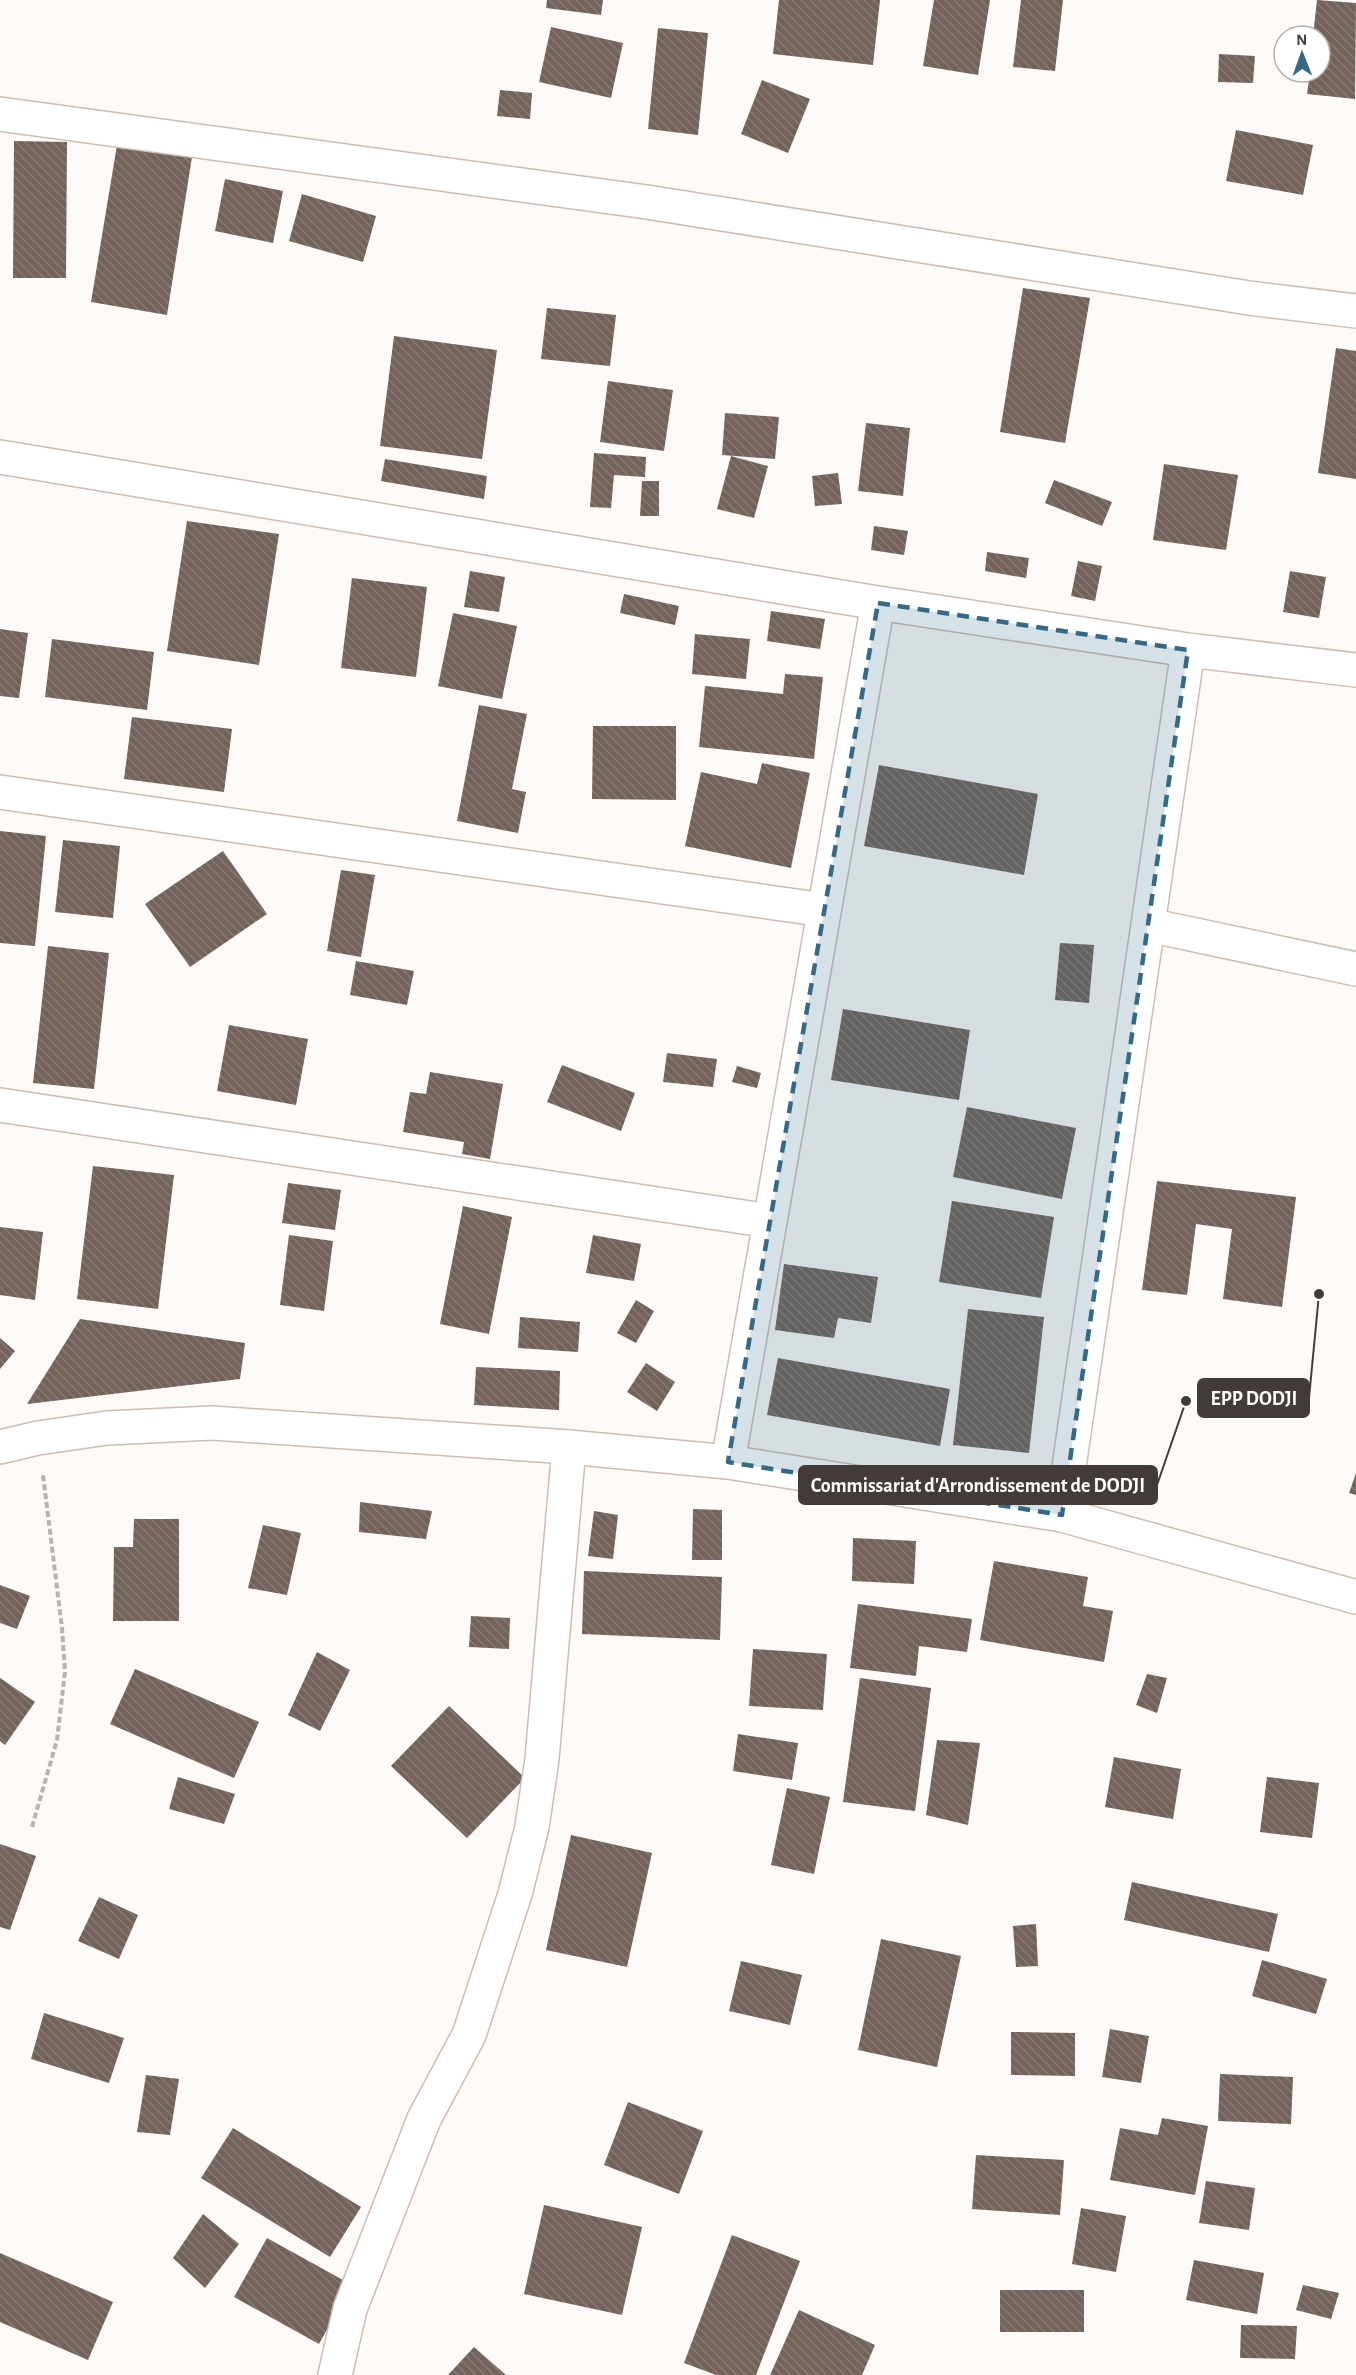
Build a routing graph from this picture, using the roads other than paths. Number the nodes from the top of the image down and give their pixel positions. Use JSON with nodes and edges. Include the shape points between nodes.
{"nodes":[{"id":1,"x":0,"y":114,"type":"edge"},
{"id":2,"x":1356,"y":311,"type":"edge"},
{"id":3,"x":0,"y":457,"type":"edge"},
{"id":4,"x":878,"y":603,"type":"junction"},
{"id":5,"x":1188,"y":650,"type":"junction"},
{"id":6,"x":1356,"y":670,"type":"edge"},
{"id":7,"x":0,"y":792,"type":"edge"},
{"id":8,"x":824,"y":910,"type":"junction"},
{"id":9,"x":1148,"y":925,"type":"junction"},
{"id":10,"x":1356,"y":969,"type":"edge"},
{"id":11,"x":0,"y":1105,"type":"edge"},
{"id":12,"x":770,"y":1221,"type":"junction"},
{"id":13,"x":0,"y":1447,"type":"edge"},
{"id":14,"x":568,"y":1447,"type":"junction"},
{"id":15,"x":728,"y":1462,"type":"junction"},
{"id":16,"x":1062,"y":1515,"type":"junction"},
{"id":17,"x":1356,"y":1597,"type":"edge"},
{"id":18,"x":334,"y":2375,"type":"edge"}],
"edges":[{"from":1,"to":2,"type":"street","via":[[647,202],[1249,298]]},
{"from":3,"to":4,"type":"street"},
{"from":4,"to":5,"type":"street"},
{"from":4,"to":8,"type":"street"},
{"from":5,"to":6,"type":"street"},
{"from":5,"to":9,"type":"street"},
{"from":7,"to":8,"type":"street"},
{"from":8,"to":12,"type":"street"},
{"from":9,"to":10,"type":"street"},
{"from":9,"to":16,"type":"street"},
{"from":11,"to":12,"type":"street"},
{"from":12,"to":15,"type":"street"},
{"from":13,"to":14,"type":"street","via":[[107,1428],[212,1423]]},
{"from":14,"to":15,"type":"street"},
{"from":14,"to":18,"type":"street","via":[[542,1759],[532,1827],[515,1894],[469,2035],[424,2119],[350,2309]]},
{"from":15,"to":16,"type":"street"},
{"from":16,"to":17,"type":"street"}]}
